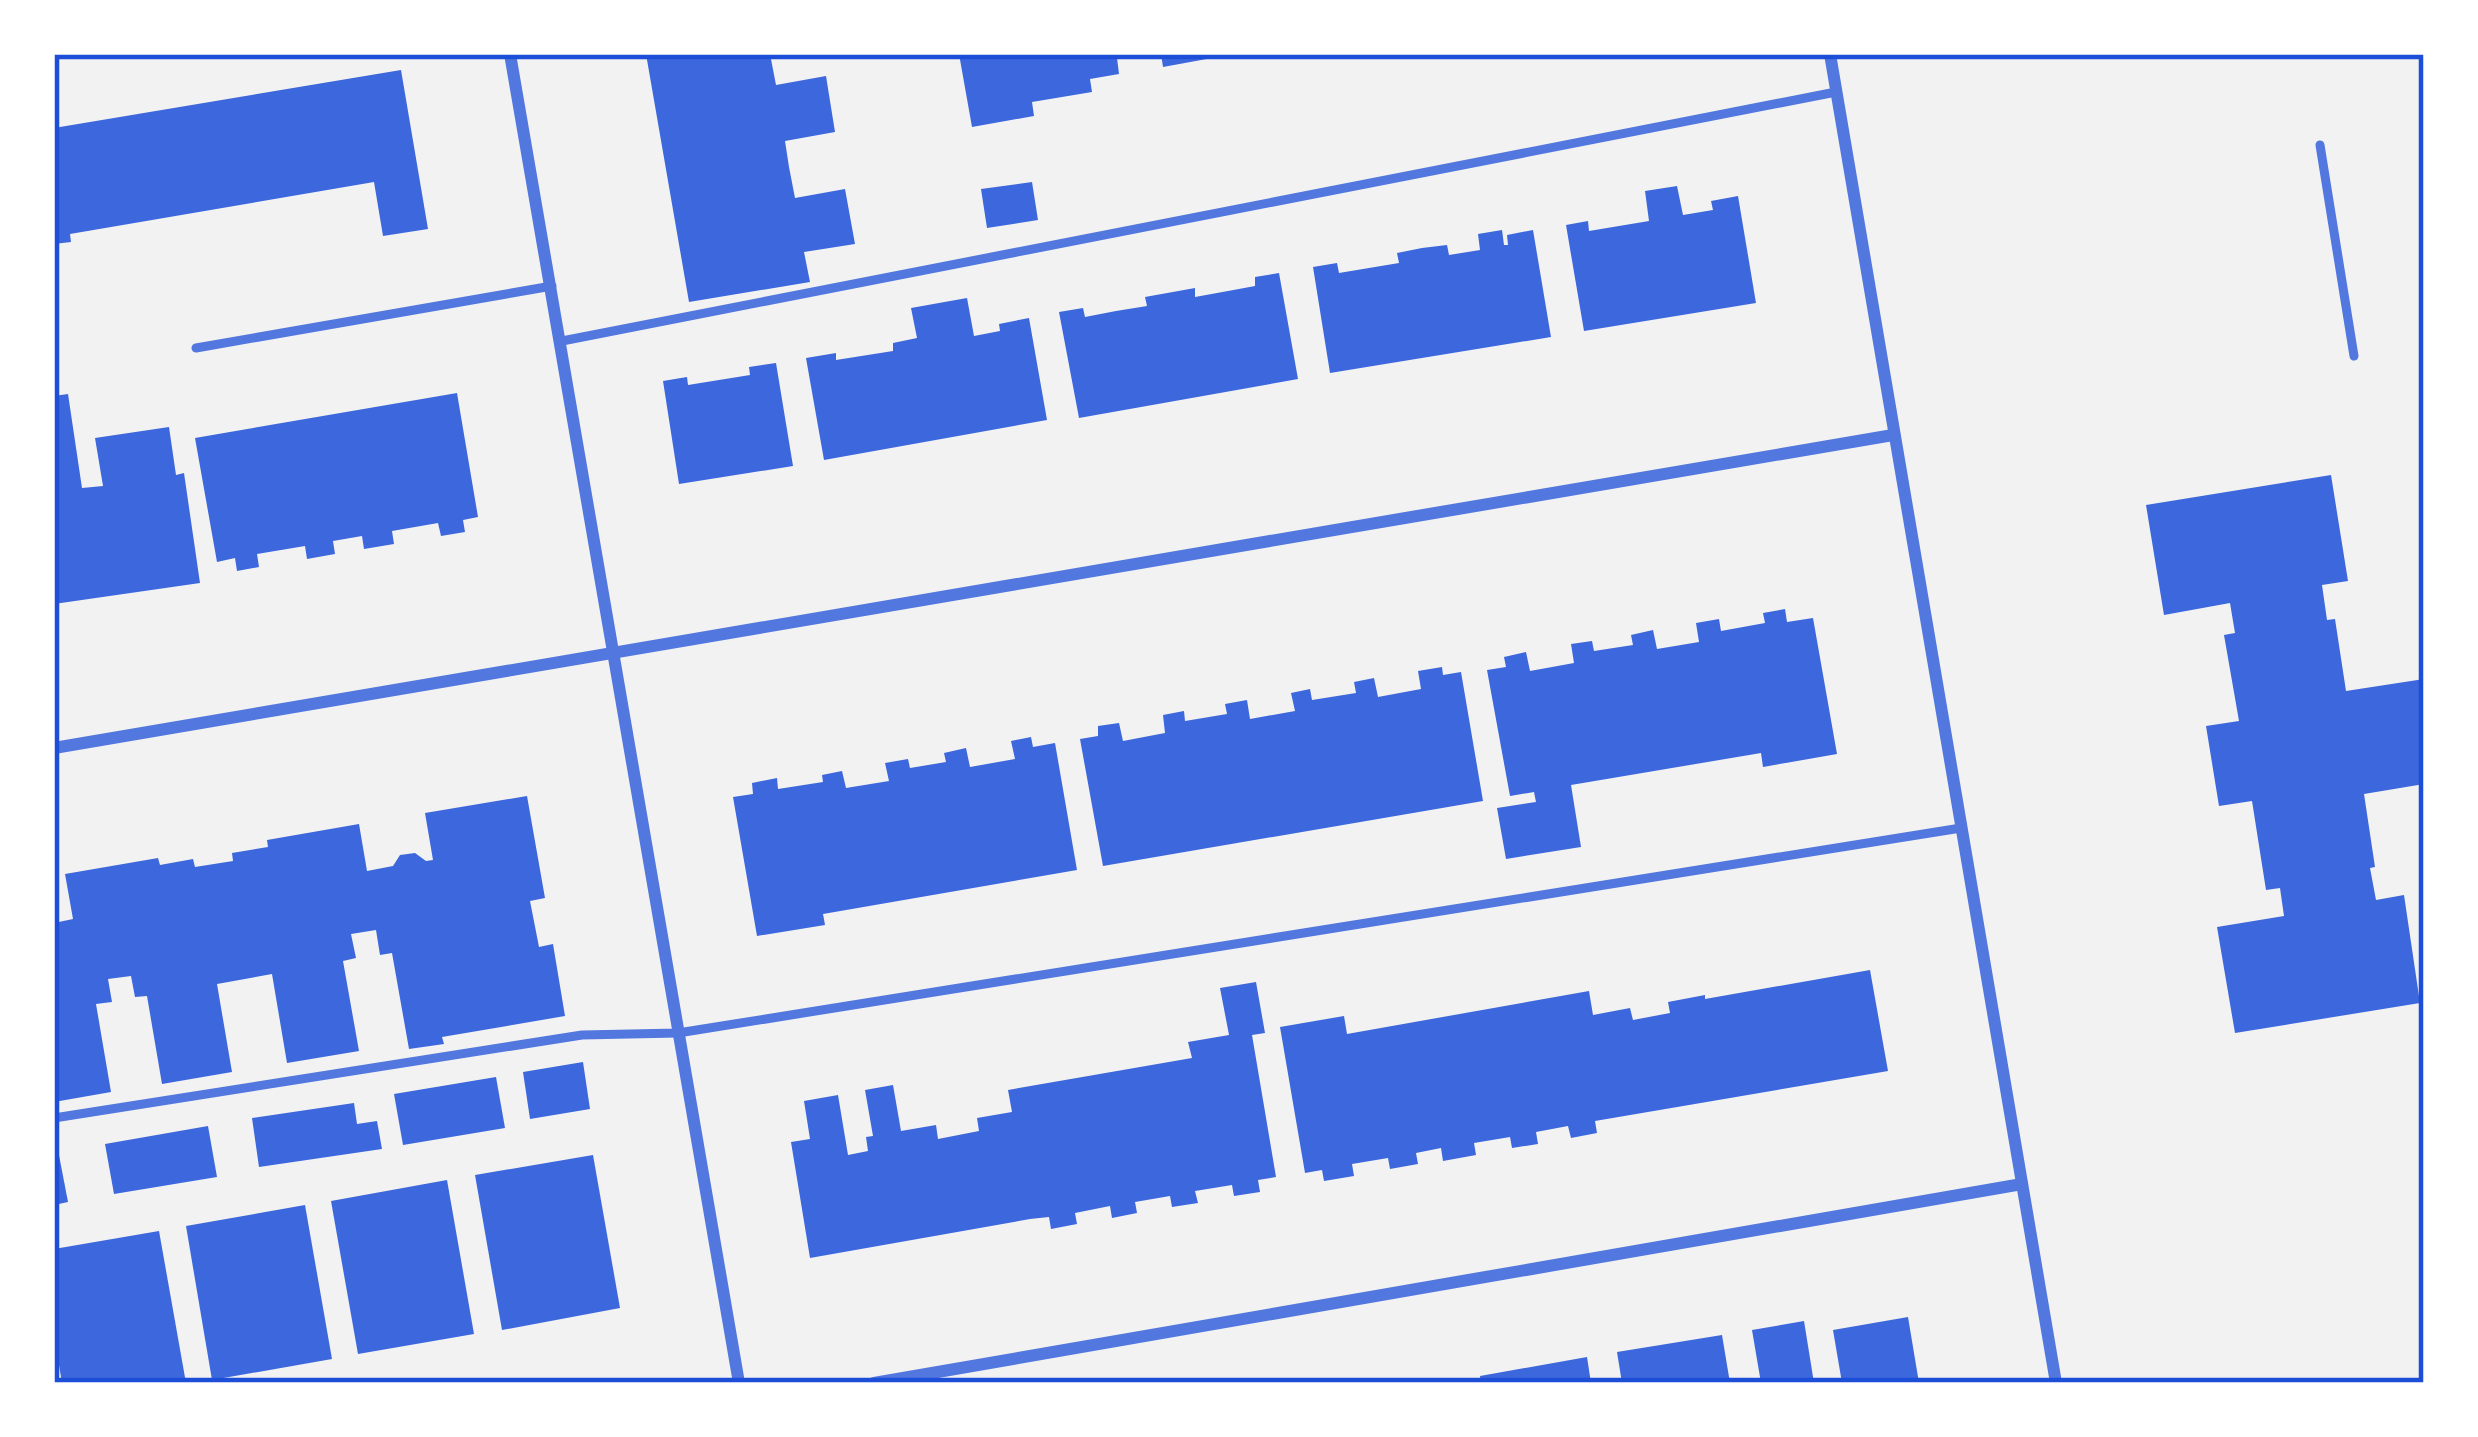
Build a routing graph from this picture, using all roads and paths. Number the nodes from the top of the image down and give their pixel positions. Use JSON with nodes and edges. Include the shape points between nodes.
{"nodes":[{"id":1,"x":510,"y":54,"type":"edge"},
{"id":2,"x":1830,"y":54,"type":"edge"},
{"id":3,"x":1836,"y":92,"type":"junction"},
{"id":4,"x":2320,"y":146,"type":"dead end"},
{"id":5,"x":552,"y":286,"type":"junction"},
{"id":6,"x":562,"y":341,"type":"junction"},
{"id":7,"x":196,"y":348,"type":"dead end"},
{"id":8,"x":2354,"y":356,"type":"dead end"},
{"id":9,"x":1893,"y":434,"type":"junction"},
{"id":10,"x":614,"y":652,"type":"junction"},
{"id":11,"x":54,"y":748,"type":"edge"},
{"id":12,"x":1961,"y":828,"type":"junction"},
{"id":13,"x":678,"y":1033,"type":"junction"},
{"id":14,"x":54,"y":1118,"type":"edge"},
{"id":15,"x":2022,"y":1184,"type":"junction"},
{"id":16,"x":739,"y":1383,"type":"edge"},
{"id":17,"x":874,"y":1383,"type":"edge"},
{"id":18,"x":2056,"y":1383,"type":"edge"}],
"edges":[{"from":1,"to":5,"type":"street"},
{"from":2,"to":3,"type":"street"},
{"from":3,"to":6,"type":"lane"},
{"from":3,"to":9,"type":"street"},
{"from":4,"to":8,"type":"lane"},
{"from":5,"to":6,"type":"street"},
{"from":5,"to":7,"type":"lane"},
{"from":6,"to":10,"type":"street"},
{"from":9,"to":10,"type":"street"},
{"from":9,"to":12,"type":"street"},
{"from":10,"to":11,"type":"street"},
{"from":10,"to":13,"type":"street"},
{"from":12,"to":13,"type":"lane"},
{"from":12,"to":15,"type":"street"},
{"from":13,"to":14,"type":"lane","via":[[582,1035]]},
{"from":13,"to":16,"type":"street"},
{"from":15,"to":17,"type":"street"},
{"from":15,"to":18,"type":"street"}]}
